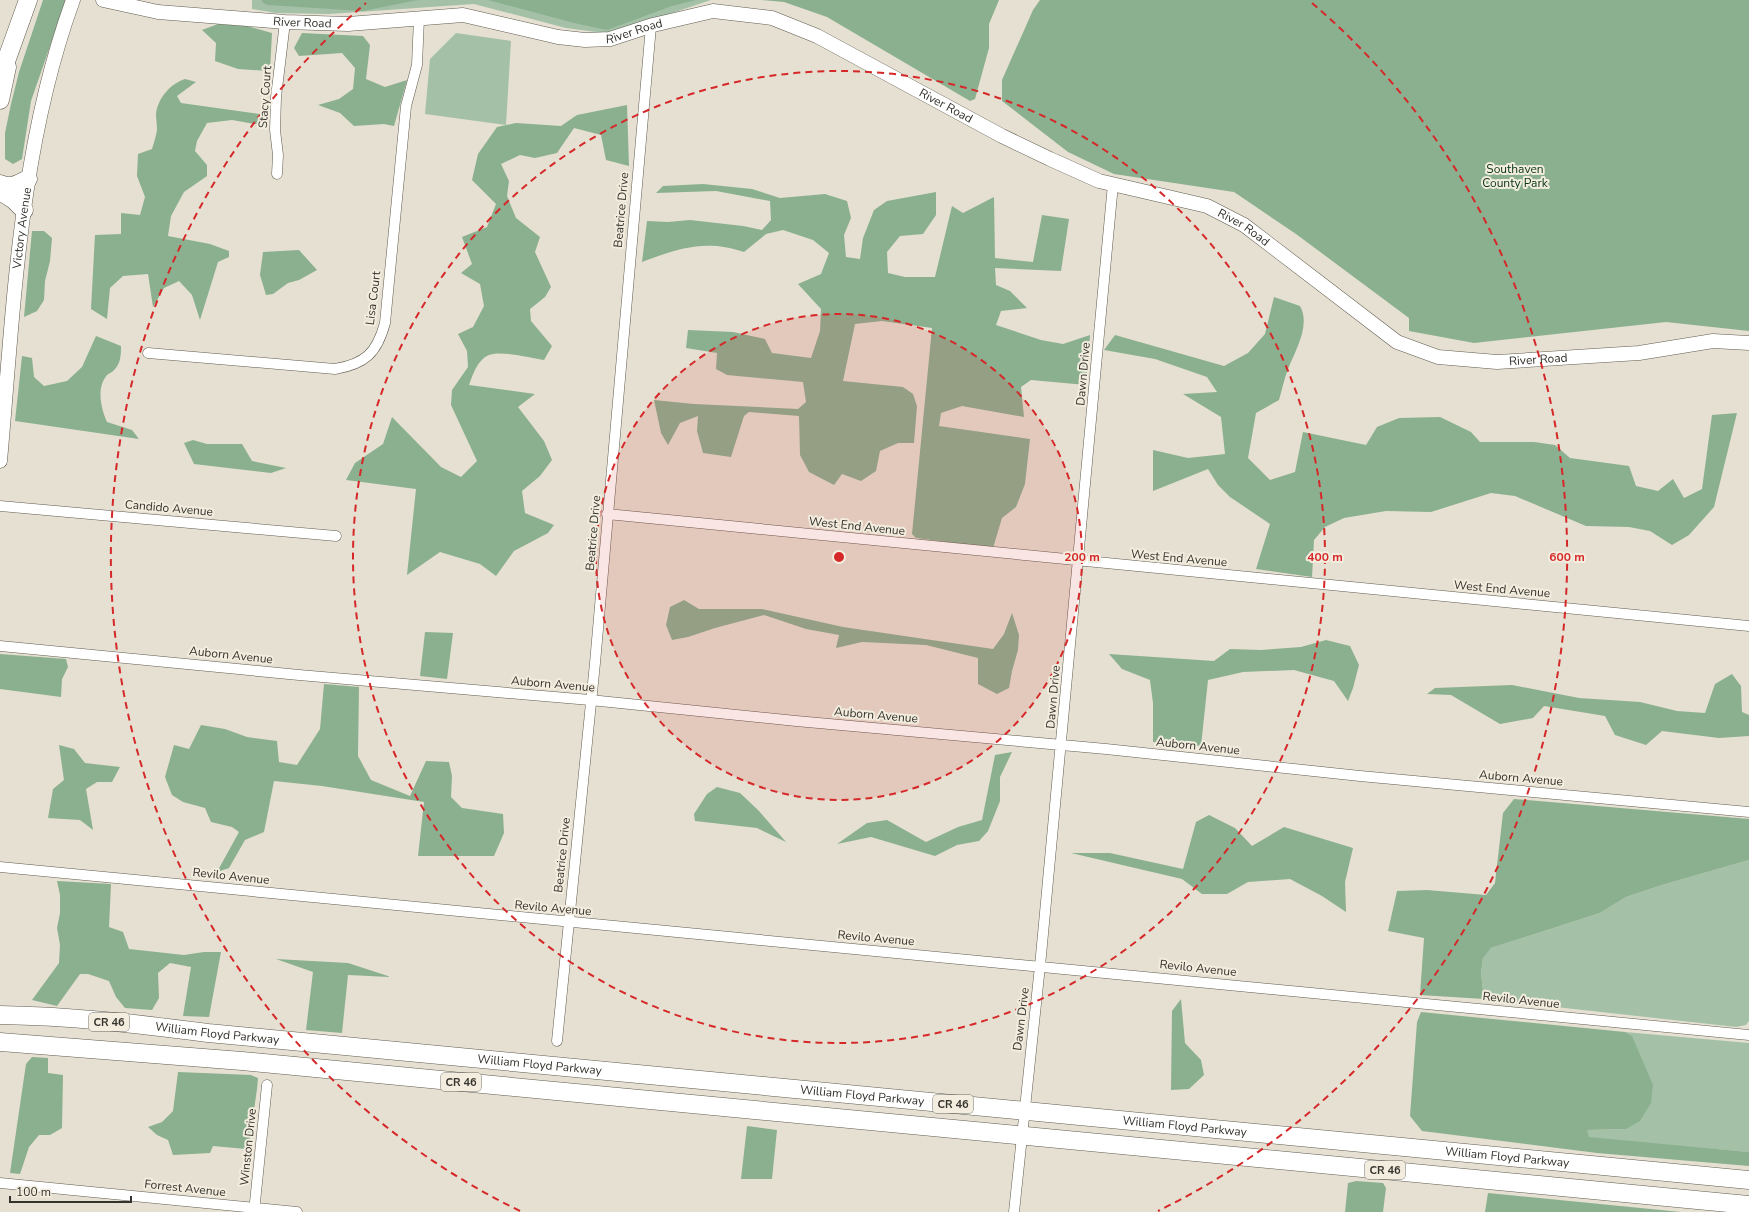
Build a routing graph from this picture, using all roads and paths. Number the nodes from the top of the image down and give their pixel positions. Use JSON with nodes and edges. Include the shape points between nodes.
{"nodes":[{"id":1,"x":28,"y":0,"type":"edge"},
{"id":2,"x":73,"y":0,"type":"edge"},
{"id":3,"x":103,"y":0,"type":"edge"},
{"id":4,"x":419,"y":18,"type":"junction"},
{"id":5,"x":285,"y":22,"type":"junction"},
{"id":6,"x":651,"y":26,"type":"junction"},
{"id":7,"x":14,"y":40,"type":"junction"},
{"id":8,"x":0,"y":78,"type":"edge"},
{"id":9,"x":0,"y":100,"type":"edge"},
{"id":10,"x":277,"y":174,"type":"dead end"},
{"id":11,"x":28,"y":178,"type":"junction"},
{"id":12,"x":0,"y":184,"type":"edge"},
{"id":13,"x":1113,"y":184,"type":"junction"},
{"id":14,"x":0,"y":191,"type":"edge"},
{"id":15,"x":24,"y":210,"type":"junction"},
{"id":16,"x":1749,"y":343,"type":"edge"},
{"id":17,"x":148,"y":353,"type":"dead end"},
{"id":18,"x":0,"y":461,"type":"edge"},
{"id":19,"x":0,"y":506,"type":"edge"},
{"id":20,"x":607,"y":514,"type":"junction"},
{"id":21,"x":336,"y":536,"type":"dead end"},
{"id":22,"x":1079,"y":561,"type":"junction"},
{"id":23,"x":1749,"y":626,"type":"edge"},
{"id":24,"x":0,"y":646,"type":"edge"},
{"id":25,"x":590,"y":700,"type":"junction"},
{"id":26,"x":1061,"y":745,"type":"junction"},
{"id":27,"x":1749,"y":812,"type":"edge"},
{"id":28,"x":0,"y":867,"type":"edge"},
{"id":29,"x":569,"y":923,"type":"junction"},
{"id":30,"x":1040,"y":966,"type":"junction"},
{"id":31,"x":0,"y":1015,"type":"edge"},
{"id":32,"x":1749,"y":1035,"type":"edge"},
{"id":33,"x":557,"y":1041,"type":"dead end"},
{"id":34,"x":0,"y":1042,"type":"edge"},
{"id":35,"x":267,"y":1085,"type":"dead end"},
{"id":36,"x":1024,"y":1111,"type":"junction"},
{"id":37,"x":1022,"y":1136,"type":"junction"},
{"id":38,"x":1749,"y":1180,"type":"edge"},
{"id":39,"x":0,"y":1182,"type":"edge"},
{"id":40,"x":1749,"y":1205,"type":"edge"},
{"id":41,"x":255,"y":1210,"type":"edge"},
{"id":42,"x":297,"y":1212,"type":"edge"},
{"id":43,"x":1014,"y":1212,"type":"edge"}],
"edges":[{"from":1,"to":7,"type":"highway"},
{"from":2,"to":11,"type":"street","name":"Victory Avenue","via":[[46,88]]},
{"from":3,"to":5,"type":"street","name":"River Road","via":[[158,12]]},
{"from":4,"to":5,"type":"street","name":"River Road","via":[[348,24]]},
{"from":4,"to":6,"type":"street","name":"River Road","via":[[463,15],[558,37],[585,40],[610,39]]},
{"from":4,"to":17,"type":"street","name":"Lisa Court","via":[[417,65],[406,106],[385,323],[372,353],[361,362],[335,369]]},
{"from":5,"to":10,"type":"street","name":"Stacy Court","via":[[276,97]]},
{"from":6,"to":13,"type":"street","name":"River Road","via":[[713,11],[772,18],[817,36],[1043,156],[1099,181]]},
{"from":6,"to":20,"type":"street","name":"Beatrice Drive"},
{"from":7,"to":8,"type":"highway"},
{"from":7,"to":9,"type":"highway"},
{"from":11,"to":12,"type":"highway","via":[[13,186]]},
{"from":11,"to":15,"type":"street","name":"Victory Avenue"},
{"from":13,"to":16,"type":"street","name":"River Road","via":[[1207,206],[1244,225],[1397,342],[1438,357],[1497,362],[1639,353],[1713,341]]},
{"from":13,"to":22,"type":"street","name":"Dawn Drive"},
{"from":14,"to":15,"type":"highway"},
{"from":15,"to":18,"type":"street","name":"Victory Avenue"},
{"from":19,"to":21,"type":"street","name":"Candido Avenue"},
{"from":20,"to":22,"type":"street","name":"West End Avenue"},
{"from":20,"to":25,"type":"street","name":"Beatrice Drive"},
{"from":22,"to":23,"type":"street","name":"West End Avenue"},
{"from":22,"to":26,"type":"street","name":"Dawn Drive"},
{"from":24,"to":25,"type":"street","name":"Auborn Avenue"},
{"from":25,"to":26,"type":"street","name":"Auborn Avenue"},
{"from":25,"to":29,"type":"street","name":"Beatrice Drive"},
{"from":26,"to":27,"type":"street","name":"Auborn Avenue"},
{"from":26,"to":30,"type":"street","name":"Dawn Drive"},
{"from":28,"to":29,"type":"street","name":"Revilo Avenue"},
{"from":29,"to":30,"type":"street","name":"Revilo Avenue"},
{"from":29,"to":33,"type":"street","name":"Beatrice Drive"},
{"from":30,"to":32,"type":"street","name":"Revilo Avenue"},
{"from":30,"to":36,"type":"street","name":"Dawn Drive"},
{"from":31,"to":36,"type":"highway","name":"William Floyd Parkway","number":"CR 46","via":[[158,1026]]},
{"from":34,"to":37,"type":"highway","name":"William Floyd Parkway","number":"CR 46","via":[[242,1061]]},
{"from":35,"to":41,"type":"street","name":"Winston Drive"},
{"from":36,"to":37,"type":"street","name":"Dawn Drive"},
{"from":36,"to":38,"type":"highway","name":"William Floyd Parkway","number":"CR 46"},
{"from":37,"to":40,"type":"highway","name":"William Floyd Parkway","number":"CR 46"},
{"from":37,"to":43,"type":"street","name":"Dawn Drive"},
{"from":39,"to":41,"type":"street","name":"Forrest Avenue"},
{"from":41,"to":42,"type":"street","name":"Forrest Avenue"}]}
